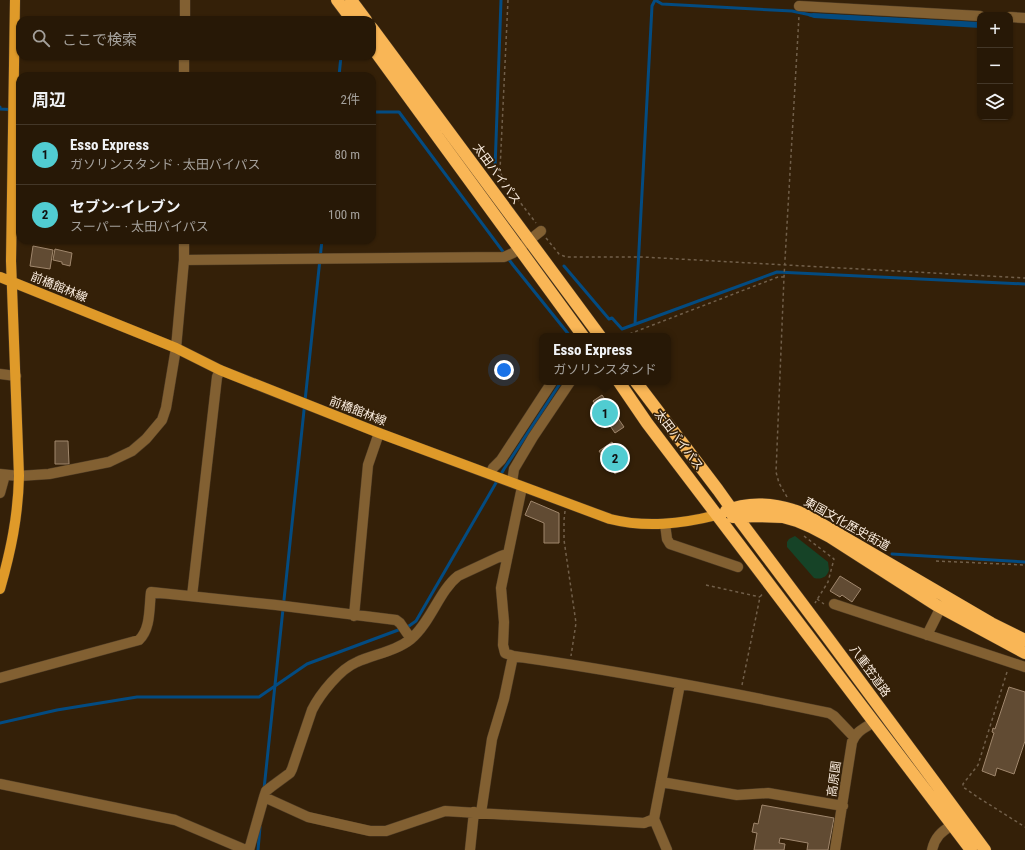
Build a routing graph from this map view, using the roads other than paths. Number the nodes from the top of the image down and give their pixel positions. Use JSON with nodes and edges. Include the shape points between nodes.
{"nodes":[{"id":1,"x":14,"y":0,"type":"edge"},
{"id":2,"x":185,"y":0,"type":"edge"},
{"id":3,"x":337,"y":0,"type":"edge"},
{"id":4,"x":351,"y":0,"type":"edge"},
{"id":5,"x":799,"y":6,"type":"road end"},
{"id":6,"x":185,"y":16,"type":"edge"},
{"id":7,"x":349,"y":16,"type":"edge"},
{"id":8,"x":363,"y":16,"type":"edge"},
{"id":9,"x":977,"y":16,"type":"edge"},
{"id":10,"x":1013,"y":17,"type":"edge"},
{"id":11,"x":1025,"y":18,"type":"edge"},
{"id":12,"x":376,"y":34,"type":"edge"},
{"id":13,"x":376,"y":52,"type":"edge"},
{"id":14,"x":184,"y":60,"type":"edge"},
{"id":15,"x":184,"y":72,"type":"edge"},
{"id":16,"x":15,"y":198,"type":"edge"},
{"id":17,"x":541,"y":230,"type":"road end"},
{"id":18,"x":184,"y":244,"type":"edge"},
{"id":19,"x":524,"y":244,"type":"junction"},
{"id":20,"x":184,"y":260,"type":"junction"},
{"id":21,"x":0,"y":277,"type":"edge"},
{"id":22,"x":12,"y":282,"type":"junction"},
{"id":23,"x":581,"y":333,"type":"edge"},
{"id":24,"x":598,"y":333,"type":"edge"},
{"id":25,"x":176,"y":348,"type":"junction"},
{"id":26,"x":220,"y":370,"type":"junction"},
{"id":27,"x":0,"y":374,"type":"edge"},
{"id":28,"x":16,"y":376,"type":"junction"},
{"id":29,"x":550,"y":385,"type":"edge"},
{"id":30,"x":568,"y":385,"type":"edge"},
{"id":31,"x":621,"y":385,"type":"edge"},
{"id":32,"x":638,"y":385,"type":"edge"},
{"id":33,"x":379,"y":433,"type":"junction"},
{"id":34,"x":2,"y":474,"type":"edge"},
{"id":35,"x":491,"y":475,"type":"junction"},
{"id":36,"x":19,"y":476,"type":"junction"},
{"id":37,"x":508,"y":481,"type":"junction"},
{"id":38,"x":522,"y":487,"type":"junction"},
{"id":39,"x":0,"y":493,"type":"edge"},
{"id":40,"x":734,"y":513,"type":"junction"},
{"id":41,"x":717,"y":515,"type":"junction"},
{"id":42,"x":665,"y":524,"type":"junction"},
{"id":43,"x":507,"y":554,"type":"junction"},
{"id":44,"x":738,"y":567,"type":"dead end"},
{"id":45,"x":0,"y":589,"type":"edge"},
{"id":46,"x":192,"y":596,"type":"junction"},
{"id":47,"x":831,"y":605,"type":"road end"},
{"id":48,"x":941,"y":607,"type":"junction"},
{"id":49,"x":354,"y":616,"type":"junction"},
{"id":50,"x":927,"y":634,"type":"junction"},
{"id":51,"x":408,"y":635,"type":"junction"},
{"id":52,"x":1025,"y":640,"type":"edge"},
{"id":53,"x":1010,"y":646,"type":"junction"},
{"id":54,"x":1025,"y":653,"type":"edge"},
{"id":55,"x":513,"y":656,"type":"junction"},
{"id":56,"x":1006,"y":661,"type":"junction"},
{"id":57,"x":1025,"y":667,"type":"edge"},
{"id":58,"x":0,"y":678,"type":"edge"},
{"id":59,"x":680,"y":684,"type":"junction"},
{"id":60,"x":874,"y":722,"type":"junction"},
{"id":61,"x":854,"y":737,"type":"junction"},
{"id":62,"x":661,"y":782,"type":"junction"},
{"id":63,"x":0,"y":784,"type":"edge"},
{"id":64,"x":264,"y":797,"type":"junction"},
{"id":65,"x":843,"y":806,"type":"junction"},
{"id":66,"x":478,"y":812,"type":"junction"},
{"id":67,"x":654,"y":819,"type":"junction"},
{"id":68,"x":952,"y":825,"type":"junction"},
{"id":69,"x":246,"y":850,"type":"edge"},
{"id":70,"x":249,"y":850,"type":"edge"},
{"id":71,"x":470,"y":850,"type":"edge"},
{"id":72,"x":667,"y":850,"type":"edge"},
{"id":73,"x":835,"y":850,"type":"edge"},
{"id":74,"x":932,"y":850,"type":"edge"},
{"id":75,"x":971,"y":850,"type":"edge"},
{"id":76,"x":985,"y":850,"type":"edge"}],
"edges":[{"from":1,"to":16,"type":"main road"},
{"from":2,"to":6,"type":"street"},
{"from":3,"to":7,"type":"highway"},
{"from":4,"to":8,"type":"highway"},
{"from":5,"to":9,"type":"street"},
{"from":10,"to":11,"type":"street"},
{"from":12,"to":19,"type":"highway","name":"太田バイパス"},
{"from":13,"to":19,"type":"highway","name":"太田バイパス"},
{"from":14,"to":15,"type":"street"},
{"from":16,"to":22,"type":"main road"},
{"from":17,"to":19,"type":"street"},
{"from":18,"to":20,"type":"street"},
{"from":19,"to":20,"type":"street","via":[[509,256],[499,258]]},
{"from":19,"to":23,"type":"highway","name":"太田バイパス"},
{"from":19,"to":24,"type":"highway","name":"太田バイパス"},
{"from":20,"to":25,"type":"street"},
{"from":21,"to":22,"type":"main road","name":"前橋館林線"},
{"from":22,"to":25,"type":"main road","name":"前橋館林線"},
{"from":22,"to":28,"type":"main road"},
{"from":25,"to":26,"type":"main road","name":"前橋館林線"},
{"from":25,"to":36,"type":"street","via":[[162,420],[132,451],[109,462],[49,474]]},
{"from":26,"to":33,"type":"main road","name":"前橋館林線"},
{"from":26,"to":46,"type":"street","via":[[217,377]]},
{"from":27,"to":28,"type":"street"},
{"from":28,"to":36,"type":"main road"},
{"from":29,"to":35,"type":"street","via":[[501,460],[493,468]]},
{"from":30,"to":37,"type":"street","via":[[533,437]]},
{"from":31,"to":41,"type":"highway","name":"太田バイパス"},
{"from":32,"to":40,"type":"highway","name":"太田バイパス"},
{"from":33,"to":35,"type":"main road","name":"前橋館林線"},
{"from":33,"to":49,"type":"street","via":[[368,465]]},
{"from":34,"to":36,"type":"street"},
{"from":34,"to":39,"type":"street"},
{"from":35,"to":37,"type":"main road","name":"前橋館林線"},
{"from":36,"to":45,"type":"main road","via":[[18,511]]},
{"from":37,"to":38,"type":"main road","name":"前橋館林線"},
{"from":38,"to":42,"type":"main road","name":"前橋館林線","via":[[610,519],[646,525]]},
{"from":38,"to":43,"type":"street"},
{"from":40,"to":41,"type":"highway","name":"東国文化歴史街道"},
{"from":40,"to":48,"type":"highway","name":"東国文化歴史街道","via":[[774,516],[797,521],[830,537]]},
{"from":40,"to":52,"type":"highway","name":"東国文化歴史街道","via":[[748,506],[763,505],[793,510]]},
{"from":40,"to":76,"type":"highway","name":"八重笠道路"},
{"from":41,"to":42,"type":"main road","name":"前橋館林線"},
{"from":41,"to":60,"type":"highway"},
{"from":42,"to":44,"type":"street","via":[[670,544]]},
{"from":43,"to":51,"type":"street","via":[[454,579],[421,629]]},
{"from":43,"to":55,"type":"street","via":[[501,588],[503,645],[506,652]]},
{"from":46,"to":49,"type":"street"},
{"from":46,"to":58,"type":"street","via":[[151,592],[147,628],[139,640]]},
{"from":47,"to":50,"type":"street"},
{"from":48,"to":50,"type":"street"},
{"from":48,"to":53,"type":"highway","name":"東国文化歴史街道"},
{"from":49,"to":51,"type":"street","via":[[398,622]]},
{"from":50,"to":56,"type":"street"},
{"from":51,"to":64,"type":"street","via":[[401,645],[356,662],[333,682],[312,710],[290,773],[271,787]]},
{"from":53,"to":54,"type":"highway","name":"東国文化歴史街道"},
{"from":53,"to":56,"type":"street"},
{"from":55,"to":59,"type":"street"},
{"from":55,"to":66,"type":"street","via":[[504,700],[492,739]]},
{"from":56,"to":57,"type":"street"},
{"from":59,"to":61,"type":"street","via":[[829,713]]},
{"from":59,"to":62,"type":"street"},
{"from":60,"to":61,"type":"street"},
{"from":60,"to":68,"type":"highway"},
{"from":61,"to":65,"type":"street","name":"高原園"},
{"from":62,"to":65,"type":"street","via":[[737,795],[768,793]]},
{"from":62,"to":67,"type":"street"},
{"from":63,"to":69,"type":"street","via":[[175,820]]},
{"from":64,"to":66,"type":"street","via":[[308,817],[370,831],[386,831],[445,811]]},
{"from":64,"to":70,"type":"street"},
{"from":65,"to":73,"type":"street","name":"高原園"},
{"from":66,"to":67,"type":"street","via":[[644,823]]},
{"from":66,"to":71,"type":"street"},
{"from":67,"to":72,"type":"street"},
{"from":68,"to":74,"type":"street","via":[[939,833]]},
{"from":68,"to":75,"type":"highway"}]}
